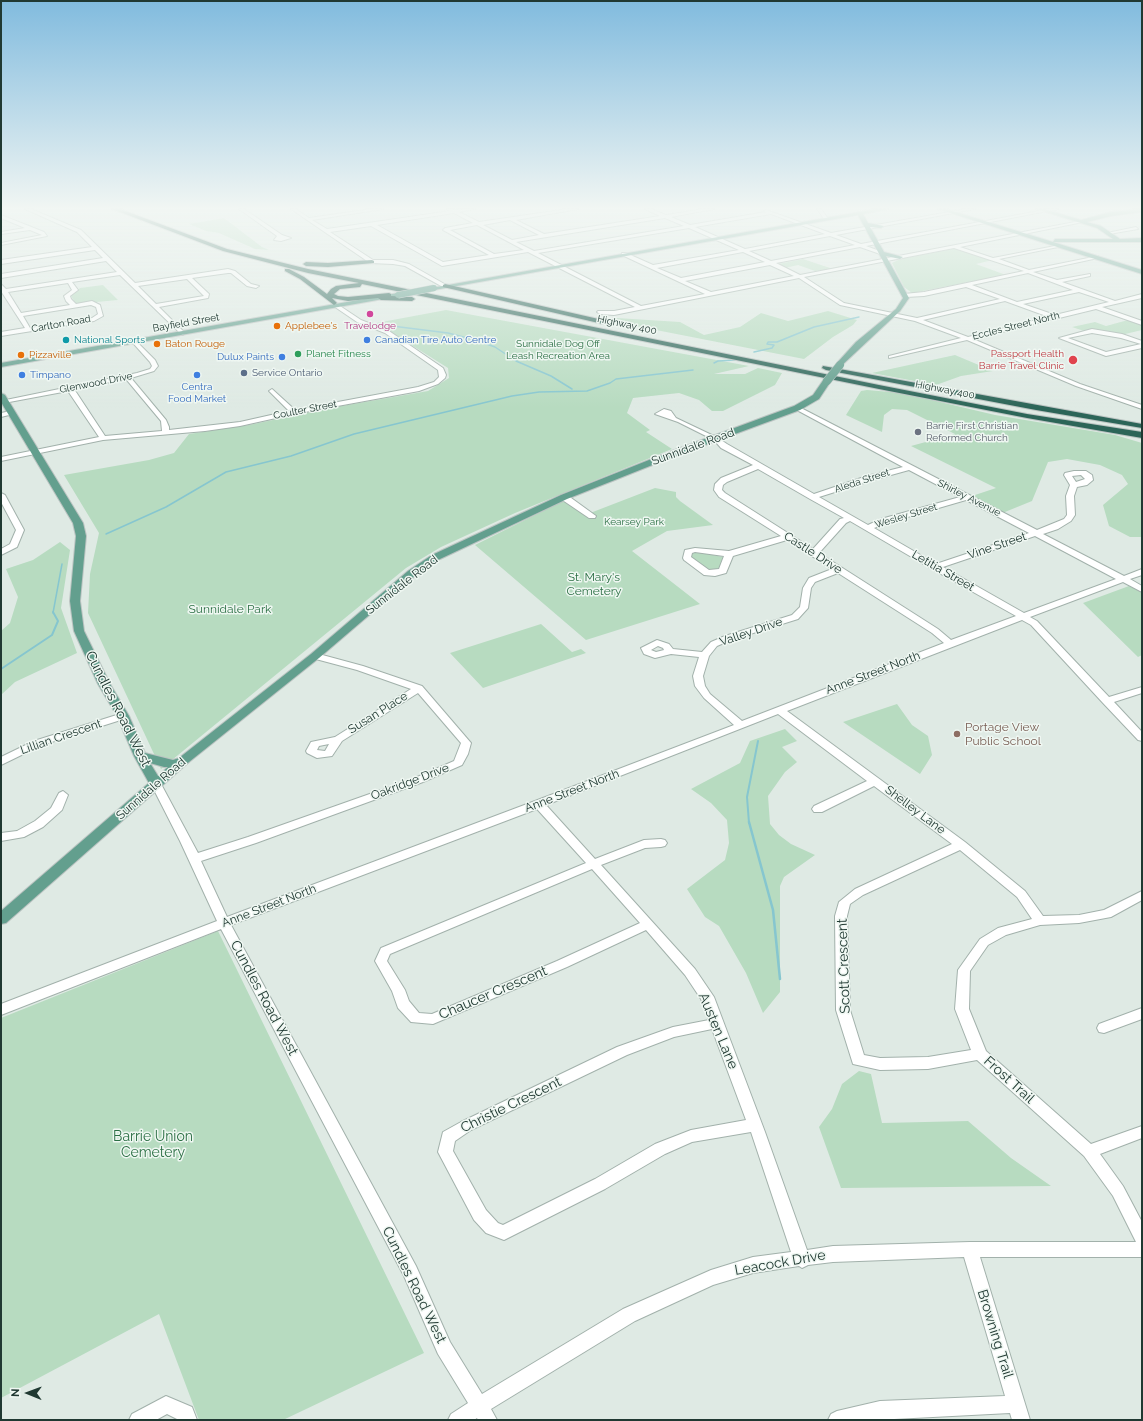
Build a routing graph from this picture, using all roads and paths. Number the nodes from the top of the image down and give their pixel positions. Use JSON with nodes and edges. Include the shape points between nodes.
{"nodes":[{"id":1,"x":106,"y":275,"type":"edge"},
{"id":2,"x":124,"y":275,"type":"edge"},
{"id":3,"x":200,"y":275,"type":"edge"},
{"id":4,"x":236,"y":275,"type":"edge"},
{"id":5,"x":296,"y":275,"type":"edge"},
{"id":6,"x":330,"y":275,"type":"edge"},
{"id":7,"x":347,"y":275,"type":"edge"},
{"id":8,"x":421,"y":275,"type":"edge"},
{"id":9,"x":505,"y":275,"type":"edge"},
{"id":10,"x":577,"y":275,"type":"edge"},
{"id":11,"x":670,"y":275,"type":"edge"},
{"id":12,"x":705,"y":275,"type":"edge"},
{"id":13,"x":796,"y":275,"type":"edge"},
{"id":14,"x":807,"y":275,"type":"edge"},
{"id":15,"x":895,"y":275,"type":"edge"},
{"id":16,"x":1013,"y":275,"type":"edge"},
{"id":17,"x":1038,"y":275,"type":"edge"},
{"id":18,"x":1087,"y":275,"type":"edge"},
{"id":19,"x":188,"y":277,"type":"junction"},
{"id":20,"x":800,"y":277,"type":"junction"},
{"id":21,"x":680,"y":280,"type":"junction"},
{"id":22,"x":69,"y":281,"type":"junction"},
{"id":23,"x":1056,"y":282,"type":"junction"},
{"id":24,"x":135,"y":285,"type":"junction"},
{"id":25,"x":435,"y":285,"type":"junction"},
{"id":26,"x":967,"y":285,"type":"junction"},
{"id":27,"x":256,"y":286,"type":"dead end"},
{"id":28,"x":444,"y":286,"type":"junction"},
{"id":29,"x":3,"y":289,"type":"edge"},
{"id":30,"x":406,"y":290,"type":"junction"},
{"id":31,"x":1079,"y":290,"type":"junction"},
{"id":32,"x":710,"y":294,"type":"junction"},
{"id":33,"x":398,"y":295,"type":"junction"},
{"id":34,"x":906,"y":295,"type":"junction"},
{"id":35,"x":1142,"y":296,"type":"edge"},
{"id":36,"x":381,"y":298,"type":"junction"},
{"id":37,"x":1007,"y":299,"type":"junction"},
{"id":38,"x":1116,"y":302,"type":"junction"},
{"id":39,"x":1018,"y":303,"type":"junction"},
{"id":40,"x":74,"y":305,"type":"junction"},
{"id":41,"x":156,"y":306,"type":"junction"},
{"id":42,"x":337,"y":306,"type":"junction"},
{"id":43,"x":1096,"y":307,"type":"junction"},
{"id":44,"x":641,"y":308,"type":"junction"},
{"id":45,"x":600,"y":312,"type":"dead end"},
{"id":46,"x":18,"y":314,"type":"junction"},
{"id":47,"x":893,"y":314,"type":"junction"},
{"id":48,"x":1054,"y":317,"type":"junction"},
{"id":49,"x":917,"y":320,"type":"junction"},
{"id":50,"x":1142,"y":323,"type":"edge"},
{"id":51,"x":610,"y":327,"type":"junction"},
{"id":52,"x":29,"y":330,"type":"junction"},
{"id":53,"x":647,"y":332,"type":"dead end"},
{"id":54,"x":182,"y":333,"type":"junction"},
{"id":55,"x":1,"y":334,"type":"edge"},
{"id":56,"x":966,"y":338,"type":"junction"},
{"id":57,"x":135,"y":342,"type":"junction"},
{"id":58,"x":1141,"y":342,"type":"edge"},
{"id":59,"x":718,"y":348,"type":"junction"},
{"id":60,"x":891,"y":357,"type":"dead end"},
{"id":61,"x":1,"y":365,"type":"edge"},
{"id":62,"x":127,"y":377,"type":"junction"},
{"id":63,"x":70,"y":388,"type":"junction"},
{"id":64,"x":272,"y":391,"type":"dead end"},
{"id":65,"x":3,"y":398,"type":"edge"},
{"id":66,"x":1142,"y":407,"type":"edge"},
{"id":67,"x":797,"y":408,"type":"junction"},
{"id":68,"x":294,"y":412,"type":"junction"},
{"id":69,"x":11,"y":413,"type":"junction"},
{"id":70,"x":1,"y":415,"type":"edge"},
{"id":71,"x":672,"y":418,"type":"dead end"},
{"id":72,"x":1142,"y":426,"type":"edge"},
{"id":73,"x":165,"y":432,"type":"junction"},
{"id":74,"x":1142,"y":435,"type":"edge"},
{"id":75,"x":103,"y":438,"type":"junction"},
{"id":76,"x":716,"y":439,"type":"junction"},
{"id":77,"x":34,"y":451,"type":"junction"},
{"id":78,"x":1,"y":458,"type":"edge"},
{"id":79,"x":758,"y":466,"type":"junction"},
{"id":80,"x":911,"y":467,"type":"junction"},
{"id":81,"x":1074,"y":485,"type":"dead end"},
{"id":82,"x":1,"y":494,"type":"edge"},
{"id":83,"x":564,"y":497,"type":"junction"},
{"id":84,"x":813,"y":497,"type":"junction"},
{"id":85,"x":968,"y":497,"type":"junction"},
{"id":86,"x":592,"y":516,"type":"dead end"},
{"id":87,"x":850,"y":518,"type":"junction"},
{"id":88,"x":868,"y":528,"type":"junction"},
{"id":89,"x":1036,"y":532,"type":"junction"},
{"id":90,"x":788,"y":537,"type":"junction"},
{"id":91,"x":1,"y":553,"type":"edge"},
{"id":92,"x":814,"y":553,"type":"junction"},
{"id":93,"x":729,"y":554,"type":"junction"},
{"id":94,"x":935,"y":567,"type":"junction"},
{"id":95,"x":838,"y":570,"type":"junction"},
{"id":96,"x":1142,"y":572,"type":"edge"},
{"id":97,"x":1124,"y":579,"type":"junction"},
{"id":98,"x":1142,"y":588,"type":"edge"},
{"id":99,"x":1022,"y":616,"type":"junction"},
{"id":100,"x":950,"y":644,"type":"junction"},
{"id":101,"x":670,"y":651,"type":"dead end"},
{"id":102,"x":704,"y":655,"type":"junction"},
{"id":103,"x":315,"y":656,"type":"junction"},
{"id":104,"x":419,"y":688,"type":"junction"},
{"id":105,"x":1142,"y":690,"type":"edge"},
{"id":106,"x":1106,"y":701,"type":"junction"},
{"id":107,"x":779,"y":710,"type":"junction"},
{"id":108,"x":123,"y":716,"type":"junction"},
{"id":109,"x":740,"y":725,"type":"junction"},
{"id":110,"x":1142,"y":738,"type":"edge"},
{"id":111,"x":338,"y":739,"type":"dead end"},
{"id":112,"x":140,"y":756,"type":"junction"},
{"id":113,"x":185,"y":760,"type":"junction"},
{"id":114,"x":1,"y":762,"type":"edge"},
{"id":115,"x":876,"y":781,"type":"junction"},
{"id":116,"x":156,"y":784,"type":"junction"},
{"id":117,"x":63,"y":795,"type":"dead end"},
{"id":118,"x":539,"y":804,"type":"junction"},
{"id":119,"x":818,"y":809,"type":"dead end"},
{"id":120,"x":1,"y":837,"type":"edge"},
{"id":121,"x":661,"y":843,"type":"dead end"},
{"id":122,"x":961,"y":845,"type":"junction"},
{"id":123,"x":193,"y":859,"type":"junction"},
{"id":124,"x":592,"y":865,"type":"junction"},
{"id":125,"x":1142,"y":895,"type":"edge"},
{"id":126,"x":1,"y":919,"type":"edge"},
{"id":127,"x":1040,"y":921,"type":"junction"},
{"id":128,"x":224,"y":923,"type":"junction"},
{"id":129,"x":648,"y":924,"type":"junction"},
{"id":130,"x":1,"y":1010,"type":"edge"},
{"id":131,"x":1142,"y":1013,"type":"edge"},
{"id":132,"x":718,"y":1022,"type":"junction"},
{"id":133,"x":1104,"y":1028,"type":"dead end"},
{"id":134,"x":980,"y":1054,"type":"junction"},
{"id":135,"x":755,"y":1125,"type":"junction"},
{"id":136,"x":1142,"y":1132,"type":"edge"},
{"id":137,"x":1089,"y":1151,"type":"junction"},
{"id":138,"x":1142,"y":1238,"type":"edge"},
{"id":139,"x":970,"y":1249,"type":"junction"},
{"id":140,"x":1142,"y":1250,"type":"edge"},
{"id":141,"x":802,"y":1260,"type":"junction"},
{"id":142,"x":1018,"y":1412,"type":"edge"},
{"id":143,"x":484,"y":1413,"type":"edge"},
{"id":144,"x":138,"y":1420,"type":"edge"},
{"id":145,"x":188,"y":1420,"type":"edge"},
{"id":146,"x":457,"y":1420,"type":"edge"},
{"id":147,"x":838,"y":1420,"type":"edge"}],
"edges":[{"from":1,"to":22,"type":"street"},
{"from":2,"to":24,"type":"street"},
{"from":3,"to":19,"type":"street"},
{"from":4,"to":27,"type":"street"},
{"from":5,"to":42,"type":"highway"},
{"from":6,"to":30,"type":"highway","name":"Highway 400"},
{"from":7,"to":59,"type":"highway","name":"Highway 400"},
{"from":8,"to":25,"type":"street"},
{"from":9,"to":28,"type":"main road","name":"Bayfield Street"},
{"from":10,"to":44,"type":"street"},
{"from":11,"to":21,"type":"street"},
{"from":12,"to":21,"type":"street"},
{"from":13,"to":20,"type":"street"},
{"from":14,"to":20,"type":"street"},
{"from":15,"to":34,"type":"main road"},
{"from":16,"to":26,"type":"street"},
{"from":17,"to":23,"type":"street"},
{"from":18,"to":23,"type":"street"},
{"from":19,"to":24,"type":"street"},
{"from":19,"to":41,"type":"street","via":[[207,295],[206,297]]},
{"from":20,"to":32,"type":"street"},
{"from":20,"to":47,"type":"street","via":[[842,304]]},
{"from":21,"to":32,"type":"street"},
{"from":22,"to":29,"type":"street"},
{"from":22,"to":40,"type":"street","via":[[75,290],[67,296]]},
{"from":23,"to":31,"type":"street"},
{"from":24,"to":41,"type":"street"},
{"from":25,"to":28,"type":"main road","name":"Bayfield Street"},
{"from":25,"to":33,"type":"main road","name":"Bayfield Street","bridge":true},
{"from":26,"to":34,"type":"street"},
{"from":26,"to":37,"type":"street"},
{"from":28,"to":51,"type":"highway"},
{"from":29,"to":46,"type":"street"},
{"from":30,"to":33,"type":"highway","via":[[349,286],[333,290],[330,294],[336,298],[348,299]]},
{"from":30,"to":51,"type":"highway","name":"Highway 400"},
{"from":31,"to":38,"type":"street"},
{"from":31,"to":39,"type":"street"},
{"from":32,"to":44,"type":"street"},
{"from":33,"to":36,"type":"main road","name":"Bayfield Street"},
{"from":34,"to":47,"type":"main road","name":"Sunnidale Road","via":[[905,302]]},
{"from":35,"to":38,"type":"street","name":"Eccles Street North"},
{"from":36,"to":42,"type":"main road","name":"Bayfield Street"},
{"from":36,"to":51,"type":"highway","via":[[402,298]]},
{"from":37,"to":39,"type":"street"},
{"from":37,"to":49,"type":"street"},
{"from":38,"to":43,"type":"street","name":"Eccles Street North"},
{"from":39,"to":48,"type":"street"},
{"from":40,"to":46,"type":"street","name":"Carlton Road"},
{"from":40,"to":52,"type":"street","name":"Carlton Road","via":[[96,304],[101,315],[94,319]]},
{"from":41,"to":54,"type":"street"},
{"from":42,"to":54,"type":"main road","name":"Bayfield Street"},
{"from":42,"to":68,"type":"street","name":"Coulter Street","via":[[359,321],[388,332],[438,366],[443,375],[436,383],[419,389]]},
{"from":43,"to":48,"type":"street","name":"Eccles Street North"},
{"from":43,"to":50,"type":"street"},
{"from":44,"to":45,"type":"street","via":[[610,314]]},
{"from":46,"to":52,"type":"street"},
{"from":47,"to":49,"type":"street"},
{"from":47,"to":67,"type":"main road","name":"Sunnidale Road","bridge":true,"via":[[859,344],[816,396]]},
{"from":48,"to":56,"type":"street","name":"Eccles Street North"},
{"from":49,"to":56,"type":"street"},
{"from":51,"to":74,"type":"highway","name":"Highway 400","via":[[887,389]]},
{"from":52,"to":55,"type":"street","name":"Carlton Road"},
{"from":53,"to":59,"type":"highway"},
{"from":54,"to":57,"type":"main road","name":"Bayfield Street"},
{"from":56,"to":60,"type":"street","name":"Eccles Street North"},
{"from":56,"to":66,"type":"street","via":[[1072,383]]},
{"from":57,"to":61,"type":"main road","name":"Bayfield Street"},
{"from":57,"to":62,"type":"street","name":"Glenwood Drive","via":[[155,366],[152,370]]},
{"from":58,"to":58,"type":"street","via":[[1089,331],[1062,338],[1106,354]]},
{"from":59,"to":72,"type":"highway","name":"Highway 400"},
{"from":62,"to":63,"type":"street","name":"Glenwood Drive"},
{"from":62,"to":73,"type":"street","via":[[164,420]]},
{"from":63,"to":65,"type":"street","name":"Glenwood Drive"},
{"from":63,"to":75,"type":"street"},
{"from":64,"to":68,"type":"street"},
{"from":65,"to":69,"type":"main road","name":"Cundles Road West"},
{"from":67,"to":76,"type":"main road","name":"Sunnidale Road"},
{"from":67,"to":80,"type":"street","name":"Shirley Avenue"},
{"from":68,"to":73,"type":"street","name":"Coulter Street","via":[[221,427]]},
{"from":69,"to":70,"type":"street"},
{"from":69,"to":77,"type":"main road","name":"Cundles Road West"},
{"from":71,"to":76,"type":"street","name":"Letitia Street"},
{"from":73,"to":75,"type":"street","name":"Coulter Street"},
{"from":75,"to":77,"type":"street","name":"Coulter Street"},
{"from":76,"to":79,"type":"street","name":"Letitia Street"},
{"from":76,"to":83,"type":"main road","name":"Sunnidale Road"},
{"from":77,"to":78,"type":"street"},
{"from":77,"to":108,"type":"main road","name":"Cundles Road West","via":[[78,523],[81,536],[75,601],[79,631],[104,684]]},
{"from":79,"to":84,"type":"street","name":"Letitia Street"},
{"from":79,"to":90,"type":"street","name":"Castle Drive","via":[[724,480],[718,484],[718,490]]},
{"from":80,"to":84,"type":"street","name":"Aleda Street"},
{"from":80,"to":85,"type":"street","name":"Shirley Avenue"},
{"from":81,"to":89,"type":"street","name":"Vine Street","via":[[1070,496],[1071,515],[1067,520]]},
{"from":82,"to":91,"type":"street","via":[[20,530],[14,545]]},
{"from":83,"to":86,"type":"street"},
{"from":83,"to":103,"type":"main road","name":"Sunnidale Road","via":[[436,557],[412,573]]},
{"from":84,"to":87,"type":"street","name":"Letitia Street"},
{"from":85,"to":88,"type":"street","name":"Wesley Street"},
{"from":85,"to":89,"type":"street","name":"Shirley Avenue"},
{"from":87,"to":88,"type":"street","name":"Letitia Street"},
{"from":87,"to":92,"type":"street","via":[[843,521]]},
{"from":88,"to":94,"type":"street","name":"Letitia Street"},
{"from":89,"to":94,"type":"street","name":"Vine Street"},
{"from":89,"to":97,"type":"street","name":"Shirley Avenue"},
{"from":90,"to":92,"type":"street","name":"Castle Drive"},
{"from":90,"to":93,"type":"street"},
{"from":92,"to":95,"type":"street","name":"Castle Drive"},
{"from":93,"to":93,"type":"street","via":[[697,550],[688,552],[687,558],[707,573],[715,573],[723,571]]},
{"from":94,"to":99,"type":"street","name":"Letitia Street"},
{"from":95,"to":100,"type":"street","name":"Castle Drive","via":[[935,631]]},
{"from":95,"to":102,"type":"street","name":"Valley Drive","via":[[812,580],[807,588],[804,608],[795,617],[728,638],[714,644]]},
{"from":96,"to":97,"type":"street","name":"Anne Street North"},
{"from":97,"to":98,"type":"street","name":"Shirley Avenue"},
{"from":97,"to":99,"type":"street","name":"Anne Street North"},
{"from":99,"to":100,"type":"street","name":"Anne Street North"},
{"from":99,"to":106,"type":"street","name":"Letitia Street","via":[[1034,623]]},
{"from":100,"to":107,"type":"street","name":"Anne Street North"},
{"from":101,"to":102,"type":"street"},
{"from":102,"to":109,"type":"street","via":[[698,676],[700,686],[707,696]]},
{"from":103,"to":104,"type":"street"},
{"from":103,"to":113,"type":"main road","name":"Sunnidale Road"},
{"from":104,"to":111,"type":"street","name":"Susan Place"},
{"from":104,"to":123,"type":"street","name":"Oakridge Drive","via":[[466,743],[458,763],[411,783]]},
{"from":105,"to":106,"type":"street"},
{"from":106,"to":110,"type":"street","name":"Letitia Street"},
{"from":107,"to":109,"type":"street","name":"Anne Street North"},
{"from":107,"to":115,"type":"street","name":"Shelley Lane"},
{"from":108,"to":112,"type":"main road","name":"Cundles Road West"},
{"from":108,"to":114,"type":"street","name":"Lillian Crescent","via":[[38,743]]},
{"from":109,"to":118,"type":"street","name":"Anne Street North"},
{"from":112,"to":113,"type":"main road","via":[[174,764]]},
{"from":112,"to":116,"type":"main road","name":"Cundles Road West"},
{"from":113,"to":116,"type":"main road","name":"Sunnidale Road"},
{"from":115,"to":119,"type":"street"},
{"from":115,"to":122,"type":"street","name":"Shelley Lane"},
{"from":116,"to":123,"type":"street","name":"Cundles Road West"},
{"from":116,"to":126,"type":"main road","name":"Sunnidale Road"},
{"from":117,"to":120,"type":"street","via":[[56,810],[39,824],[20,834]]},
{"from":118,"to":124,"type":"street","name":"Austen Lane"},
{"from":118,"to":128,"type":"street","name":"Anne Street North"},
{"from":121,"to":124,"type":"street","name":"Chaucer Crescent","via":[[644,844]]},
{"from":122,"to":127,"type":"street","name":"Shelley Lane","via":[[1021,894]]},
{"from":122,"to":134,"type":"street","name":"Scott Crescent","via":[[859,892],[845,902],[841,916],[843,1010],[858,1060],[880,1064],[928,1063]]},
{"from":123,"to":128,"type":"street","name":"Cundles Road West"},
{"from":124,"to":129,"type":"street","name":"Austen Lane","via":[[617,888]]},
{"from":124,"to":129,"type":"street","name":"Chaucer Crescent","via":[[385,951],[381,961],[403,1004],[416,1018],[433,1019]]},
{"from":125,"to":127,"type":"street","name":"Frost Trail","via":[[1107,914],[1079,919]]},
{"from":127,"to":134,"type":"street","name":"Frost Trail","via":[[1002,931],[984,942],[964,970],[962,1009]]},
{"from":128,"to":130,"type":"street","name":"Anne Street North"},
{"from":128,"to":143,"type":"street","name":"Cundles Road West","via":[[410,1271],[444,1348]]},
{"from":129,"to":132,"type":"street","name":"Austen Lane","via":[[690,972],[707,997]]},
{"from":131,"to":133,"type":"street"},
{"from":132,"to":135,"type":"street","name":"Austen Lane"},
{"from":132,"to":135,"type":"street","name":"Christie Crescent","via":[[673,1032],[622,1051],[466,1126],[448,1137],[445,1152],[480,1215],[492,1228],[504,1233],[600,1184],[660,1149],[691,1136]]},
{"from":134,"to":137,"type":"street","name":"Frost Trail"},
{"from":135,"to":141,"type":"street","name":"Austen Lane"},
{"from":136,"to":137,"type":"street"},
{"from":137,"to":138,"type":"street","name":"Frost Trail","via":[[1118,1191]]},
{"from":139,"to":140,"type":"street","name":"Leacock Drive"},
{"from":139,"to":141,"type":"street","name":"Leacock Drive","via":[[833,1254]]},
{"from":139,"to":142,"type":"street","name":"Browning Trail"},
{"from":141,"to":143,"type":"street","name":"Leacock Drive","via":[[753,1266],[711,1278],[629,1314]]},
{"from":142,"to":147,"type":"street","via":[[880,1410]]},
{"from":143,"to":146,"type":"street","name":"Leacock Drive"},
{"from":144,"to":145,"type":"street","via":[[166,1405],[186,1413]]}]}
